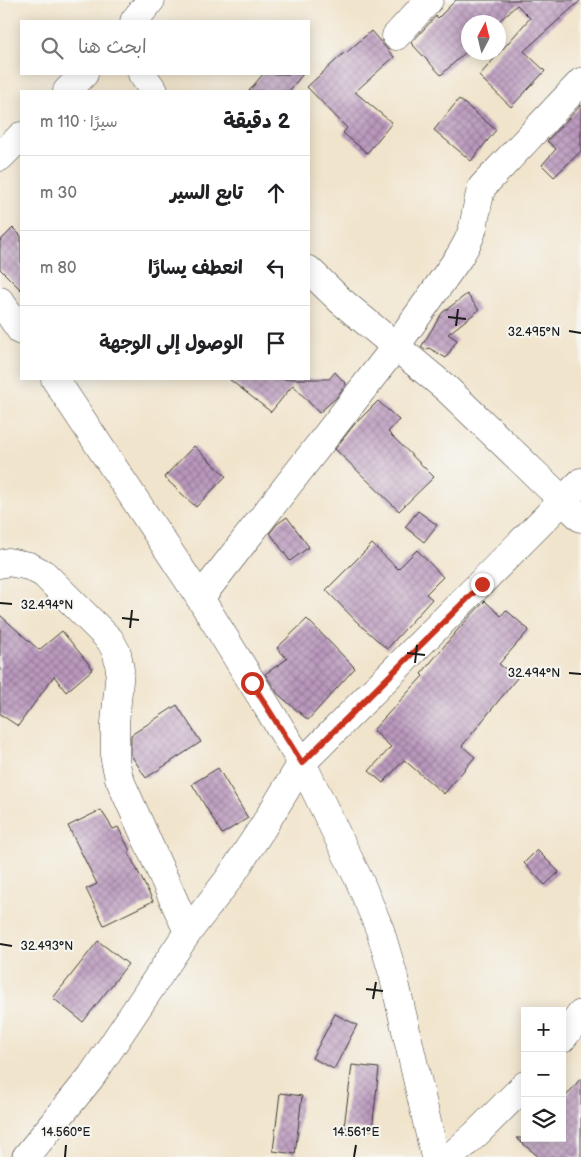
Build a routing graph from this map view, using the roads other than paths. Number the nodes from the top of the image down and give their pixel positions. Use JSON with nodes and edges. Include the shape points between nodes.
{"nodes":[{"id":1,"x":151,"y":0,"type":"edge"},
{"id":2,"x":429,"y":0,"type":"edge"},
{"id":3,"x":135,"y":20,"type":"edge"},
{"id":4,"x":396,"y":36,"type":"dead end"},
{"id":5,"x":83,"y":75,"type":"edge"},
{"id":6,"x":143,"y":75,"type":"edge"},
{"id":7,"x":581,"y":82,"type":"edge"},
{"id":8,"x":68,"y":90,"type":"edge"},
{"id":9,"x":153,"y":90,"type":"edge"},
{"id":10,"x":20,"y":137,"type":"edge"},
{"id":11,"x":0,"y":157,"type":"edge"},
{"id":12,"x":310,"y":271,"type":"edge"},
{"id":13,"x":0,"y":301,"type":"edge"},
{"id":14,"x":20,"y":330,"type":"edge"},
{"id":15,"x":396,"y":346,"type":"junction"},
{"id":16,"x":56,"y":380,"type":"edge"},
{"id":17,"x":575,"y":500,"type":"edge"},
{"id":18,"x":0,"y":564,"type":"edge"},
{"id":19,"x":200,"y":598,"type":"junction"},
{"id":20,"x":302,"y":763,"type":"junction"},
{"id":21,"x":188,"y":932,"type":"junction"},
{"id":22,"x":581,"y":1014,"type":"edge"},
{"id":23,"x":566,"y":1033,"type":"edge"},
{"id":24,"x":521,"y":1089,"type":"edge"},
{"id":25,"x":26,"y":1157,"type":"edge"},
{"id":26,"x":435,"y":1157,"type":"edge"},
{"id":27,"x":450,"y":1157,"type":"edge"}],
"edges":[{"from":1,"to":3,"type":"street"},
{"from":2,"to":4,"type":"street"},
{"from":5,"to":8,"type":"street"},
{"from":6,"to":9,"type":"street"},
{"from":7,"to":15,"type":"street","via":[[482,188],[467,245]]},
{"from":10,"to":11,"type":"street"},
{"from":12,"to":15,"type":"street"},
{"from":13,"to":14,"type":"street"},
{"from":15,"to":17,"type":"street"},
{"from":15,"to":19,"type":"street"},
{"from":16,"to":19,"type":"street"},
{"from":17,"to":20,"type":"street","via":[[482,584]]},
{"from":18,"to":21,"type":"street","via":[[8,562],[29,566],[44,574],[110,640],[117,653],[120,670],[115,760],[119,778]]},
{"from":19,"to":20,"type":"street"},
{"from":20,"to":21,"type":"street","via":[[228,880]]},
{"from":20,"to":26,"type":"street","via":[[380,930]]},
{"from":21,"to":25,"type":"street","via":[[91,1077]]},
{"from":22,"to":23,"type":"street"},
{"from":24,"to":27,"type":"street"}]}
